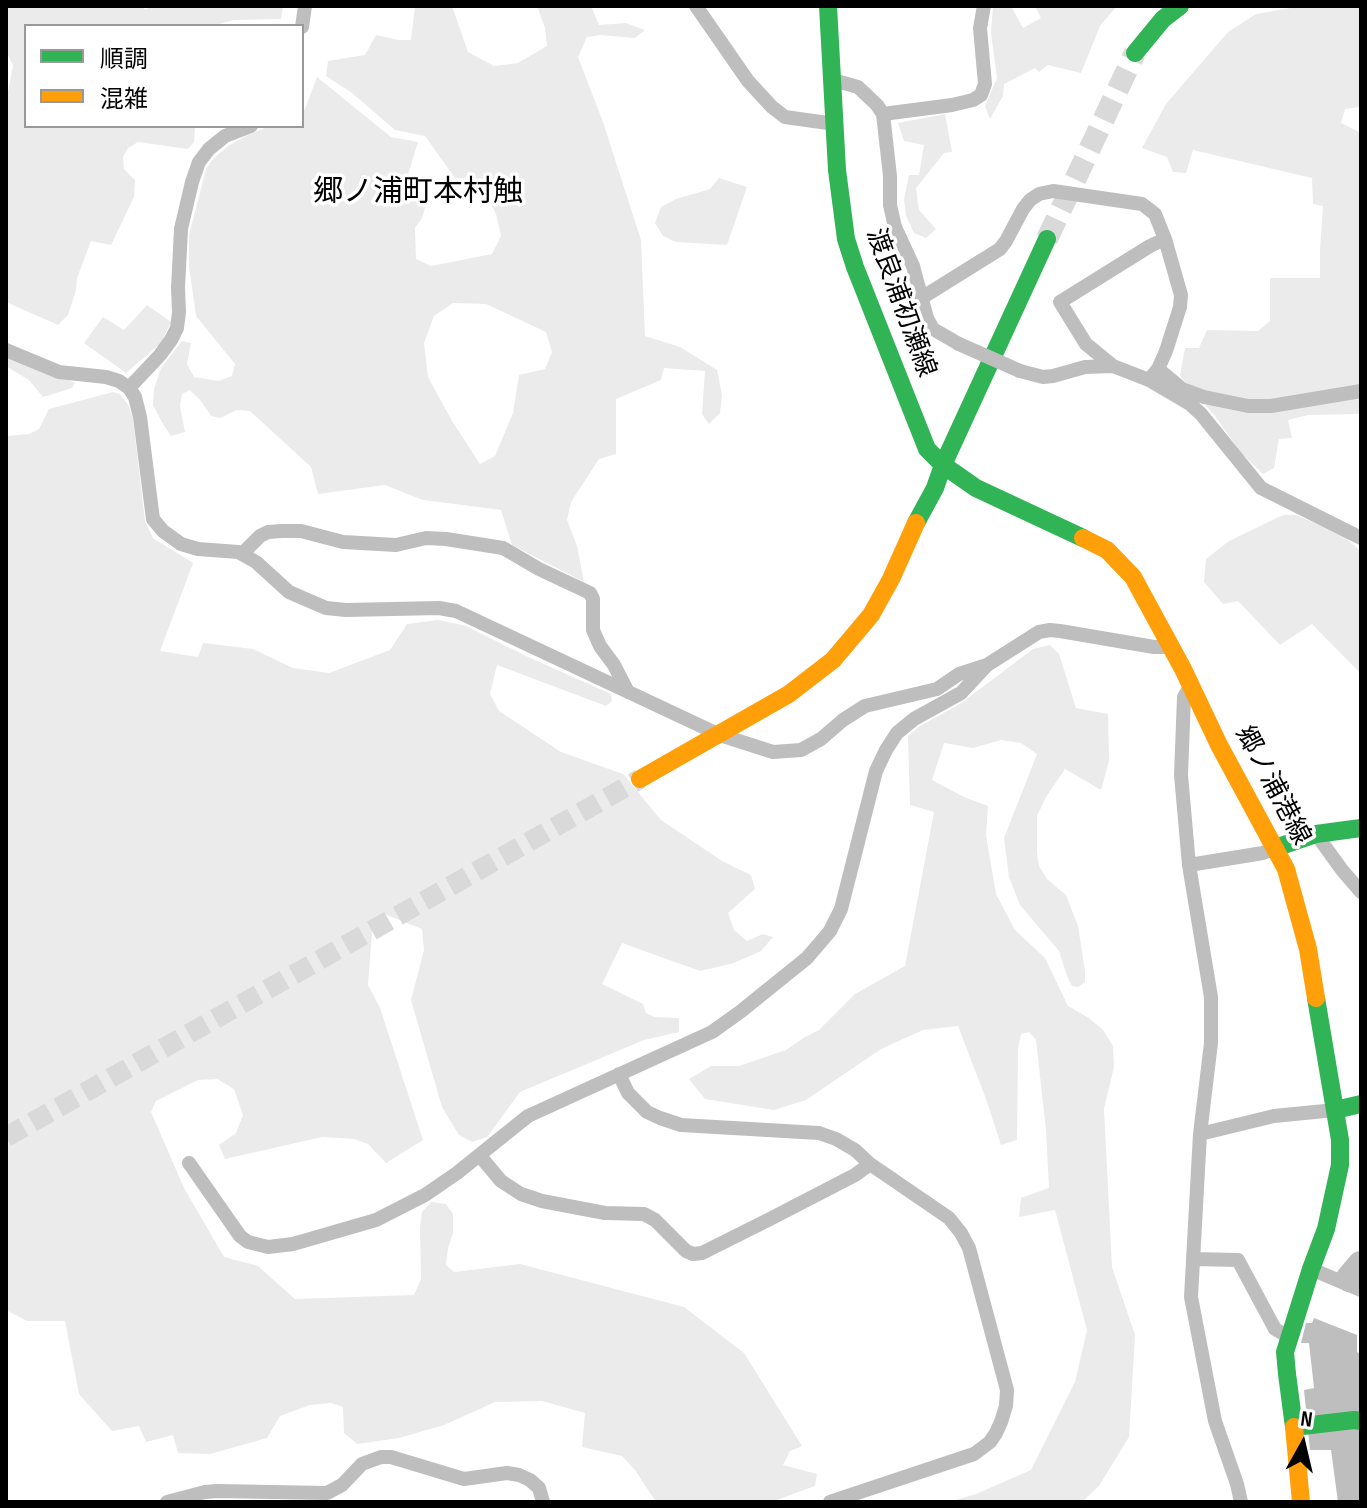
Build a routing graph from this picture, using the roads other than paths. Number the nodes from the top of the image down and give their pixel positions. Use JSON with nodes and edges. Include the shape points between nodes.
{"nodes":[{"id":1,"x":696,"y":6,"type":"edge"},
{"id":2,"x":828,"y":6,"type":"edge"},
{"id":3,"x":984,"y":6,"type":"edge"},
{"id":4,"x":1180,"y":6,"type":"edge"},
{"id":5,"x":1135,"y":53,"type":"tunnel mouth"},
{"id":6,"x":833,"y":80,"type":"junction"},
{"id":7,"x":883,"y":114,"type":"junction"},
{"id":8,"x":835,"y":124,"type":"junction"},
{"id":9,"x":246,"y":128,"type":"edge"},
{"id":10,"x":1047,"y":239,"type":"tunnel mouth"},
{"id":11,"x":1165,"y":239,"type":"junction"},
{"id":12,"x":923,"y":297,"type":"junction"},
{"id":13,"x":6,"y":350,"type":"edge"},
{"id":14,"x":1113,"y":366,"type":"junction"},
{"id":15,"x":1154,"y":375,"type":"junction"},
{"id":16,"x":129,"y":388,"type":"junction"},
{"id":17,"x":1361,"y":391,"type":"edge"},
{"id":18,"x":943,"y":465,"type":"junction"},
{"id":19,"x":1361,"y":538,"type":"edge"},
{"id":20,"x":242,"y":554,"type":"junction"},
{"id":21,"x":1171,"y":647,"type":"junction"},
{"id":22,"x":987,"y":665,"type":"junction"},
{"id":23,"x":1191,"y":685,"type":"junction"},
{"id":24,"x":628,"y":692,"type":"junction"},
{"id":25,"x":720,"y":735,"type":"junction"},
{"id":26,"x":640,"y":779,"type":"tunnel mouth"},
{"id":27,"x":1361,"y":828,"type":"edge"},
{"id":28,"x":1316,"y":834,"type":"junction"},
{"id":29,"x":1275,"y":848,"type":"junction"},
{"id":30,"x":1189,"y":865,"type":"junction"},
{"id":31,"x":1361,"y":892,"type":"edge"},
{"id":32,"x":619,"y":1074,"type":"junction"},
{"id":33,"x":1361,"y":1104,"type":"edge"},
{"id":34,"x":1335,"y":1110,"type":"junction"},
{"id":35,"x":1200,"y":1134,"type":"junction"},
{"id":36,"x":480,"y":1156,"type":"junction"},
{"id":37,"x":189,"y":1163,"type":"dead end"},
{"id":38,"x":870,"y":1164,"type":"junction"},
{"id":39,"x":1193,"y":1259,"type":"junction"},
{"id":40,"x":1311,"y":1269,"type":"junction"},
{"id":41,"x":1361,"y":1290,"type":"edge"},
{"id":42,"x":1289,"y":1337,"type":"junction"},
{"id":43,"x":1361,"y":1421,"type":"edge"},
{"id":44,"x":1300,"y":1426,"type":"junction"},
{"id":45,"x":167,"y":1502,"type":"edge"},
{"id":46,"x":543,"y":1502,"type":"edge"},
{"id":47,"x":830,"y":1502,"type":"edge"},
{"id":48,"x":1241,"y":1502,"type":"edge"},
{"id":49,"x":1301,"y":1502,"type":"edge"}],
"edges":[{"from":1,"to":8,"type":"street","via":[[772,107],[785,117]]},
{"from":2,"to":6,"type":"main road","name":"渡良浦初瀬線"},
{"from":3,"to":7,"type":"street","via":[[981,95],[952,105]]},
{"from":4,"to":5,"type":"main road"},
{"from":6,"to":7,"type":"street","via":[[858,87]]},
{"from":6,"to":8,"type":"main road","name":"渡良浦初瀬線"},
{"from":7,"to":12,"type":"street","via":[[890,205]]},
{"from":8,"to":18,"type":"main road","name":"渡良浦初瀬線","via":[[841,211],[850,253],[927,449]]},
{"from":9,"to":16,"type":"street","via":[[225,136],[199,162],[181,229],[177,328]]},
{"from":10,"to":18,"type":"main road"},
{"from":11,"to":12,"type":"street","via":[[1155,214],[1142,204],[1053,191],[1039,194],[1023,209],[1000,249]]},
{"from":11,"to":14,"type":"street","via":[[1060,302],[1086,344]]},
{"from":11,"to":15,"type":"street","via":[[1181,295]]},
{"from":12,"to":14,"type":"street","bridge":true,"via":[[933,329],[1020,371],[1043,377]]},
{"from":13,"to":16,"type":"street","via":[[59,372],[106,377]]},
{"from":14,"to":15,"type":"street"},
{"from":15,"to":17,"type":"street","via":[[1204,397],[1248,406]]},
{"from":15,"to":19,"type":"street","via":[[1201,414],[1261,488]]},
{"from":16,"to":20,"type":"street","via":[[140,417],[153,519],[181,544]]},
{"from":18,"to":21,"type":"main road","name":"郷ノ浦港線","via":[[976,488],[1107,550],[1133,577]]},
{"from":18,"to":25,"type":"main road","via":[[891,579],[850,642],[789,694]]},
{"from":20,"to":24,"type":"street","via":[[289,592],[318,606],[456,611]]},
{"from":20,"to":24,"type":"street","via":[[260,536],[282,531],[343,542],[396,545],[426,538],[503,548],[590,593],[593,630]]},
{"from":21,"to":22,"type":"street","via":[[1050,630]]},
{"from":21,"to":23,"type":"main road","name":"郷ノ浦港線"},
{"from":22,"to":25,"type":"street","via":[[959,674],[937,689],[865,706],[801,750],[773,752]]},
{"from":22,"to":32,"type":"street","via":[[961,693],[897,733],[886,750],[841,909],[820,944],[712,1032]]},
{"from":23,"to":29,"type":"main road","name":"郷ノ浦港線"},
{"from":23,"to":30,"type":"street","via":[[1184,697],[1181,775]]},
{"from":24,"to":25,"type":"street"},
{"from":25,"to":26,"type":"main road"},
{"from":27,"to":28,"type":"main road"},
{"from":28,"to":29,"type":"main road"},
{"from":28,"to":31,"type":"street"},
{"from":29,"to":30,"type":"street"},
{"from":29,"to":34,"type":"main road","name":"郷ノ浦港線","via":[[1308,949]]},
{"from":30,"to":35,"type":"street","via":[[1211,997]]},
{"from":32,"to":36,"type":"street","via":[[528,1116]]},
{"from":32,"to":38,"type":"street","via":[[628,1093],[660,1118],[681,1125],[819,1133],[855,1150]]},
{"from":33,"to":34,"type":"main road"},
{"from":34,"to":35,"type":"street","via":[[1274,1116]]},
{"from":34,"to":40,"type":"main road","name":"郷ノ浦港線","via":[[1340,1165]]},
{"from":35,"to":39,"type":"street"},
{"from":36,"to":37,"type":"street","via":[[425,1195],[376,1220],[268,1247],[240,1236]]},
{"from":36,"to":38,"type":"street","via":[[501,1181],[521,1194],[605,1213],[644,1214],[693,1254],[755,1227]]},
{"from":38,"to":47,"type":"street","via":[[949,1218],[961,1233],[978,1277],[1007,1390],[1006,1406],[990,1442],[974,1454]]},
{"from":39,"to":42,"type":"street","via":[[1238,1260],[1275,1329]]},
{"from":39,"to":48,"type":"street","via":[[1191,1297],[1215,1421]]},
{"from":40,"to":41,"type":"street"},
{"from":40,"to":42,"type":"main road","name":"郷ノ浦港線"},
{"from":42,"to":44,"type":"main road","name":"郷ノ浦港線","via":[[1285,1352]]},
{"from":43,"to":44,"type":"main road"},
{"from":44,"to":49,"type":"main road","name":"郷ノ浦港線"},
{"from":45,"to":46,"type":"street","via":[[217,1491],[327,1493],[362,1464],[381,1457],[455,1478],[519,1475],[539,1488]]}]}
